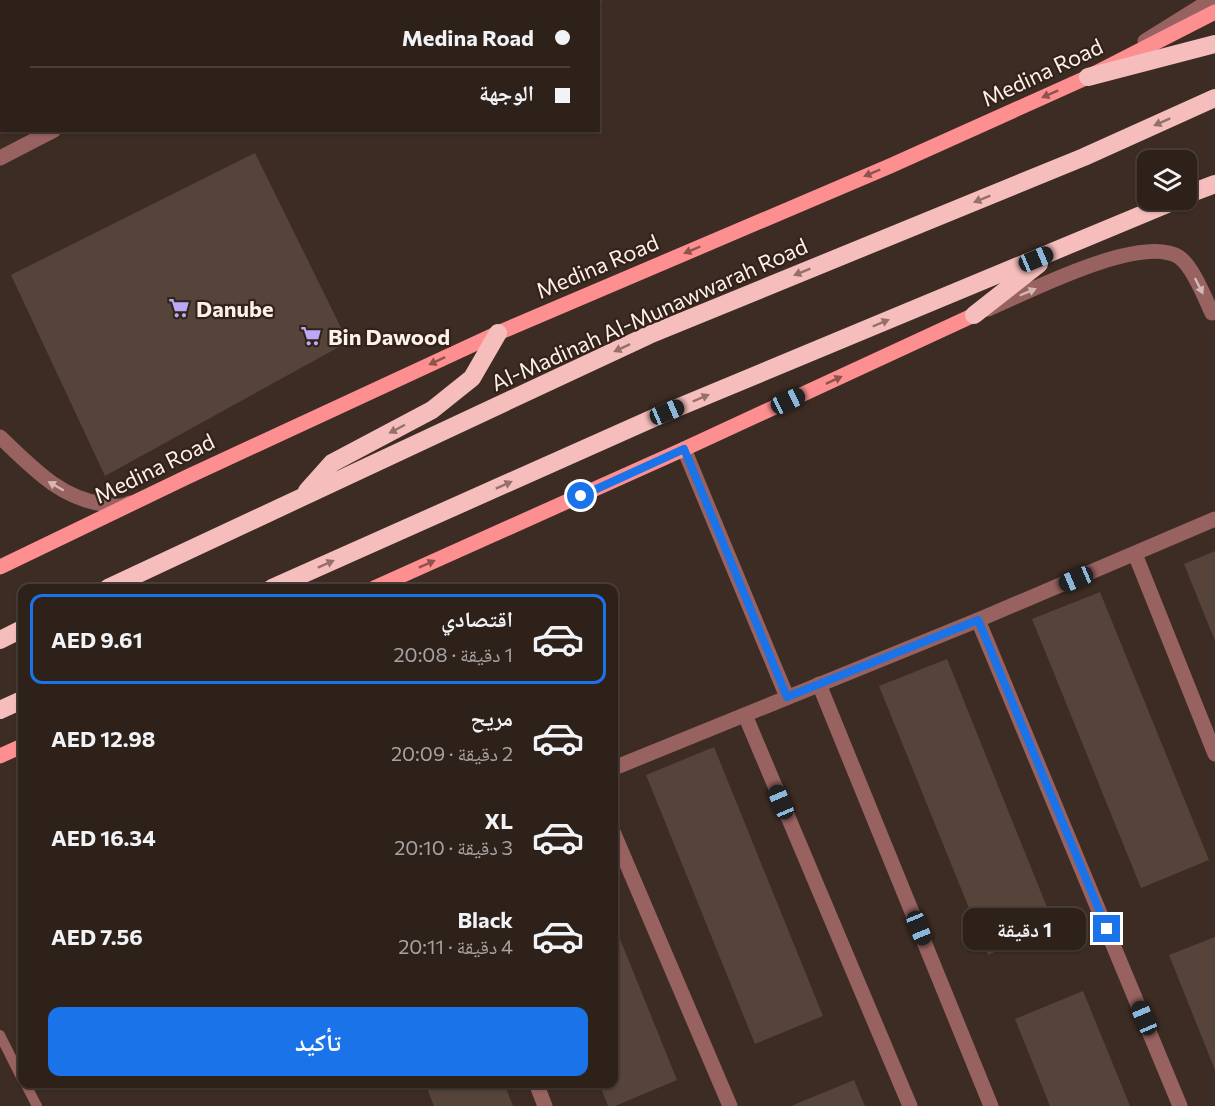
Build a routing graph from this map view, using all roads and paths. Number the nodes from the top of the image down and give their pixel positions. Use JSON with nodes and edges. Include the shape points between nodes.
{"nodes":[{"id":1,"x":1211,"y":0,"type":"edge"},
{"id":2,"x":1215,"y":12,"type":"edge"},
{"id":3,"x":1215,"y":44,"type":"edge"},
{"id":4,"x":1088,"y":77,"type":"junction"},
{"id":5,"x":1215,"y":98,"type":"edge"},
{"id":6,"x":50,"y":132,"type":"edge"},
{"id":7,"x":0,"y":158,"type":"edge"},
{"id":8,"x":1215,"y":184,"type":"edge"},
{"id":9,"x":1197,"y":191,"type":"edge"},
{"id":10,"x":1153,"y":210,"type":"edge"},
{"id":11,"x":1056,"y":250,"type":"junction"},
{"id":12,"x":974,"y":315,"type":"junction"},
{"id":13,"x":1214,"y":315,"type":"edge"},
{"id":14,"x":498,"y":333,"type":"junction"},
{"id":15,"x":0,"y":437,"type":"edge"},
{"id":16,"x":684,"y":449,"type":"junction"},
{"id":17,"x":187,"y":477,"type":"junction"},
{"id":18,"x":300,"y":498,"type":"junction"},
{"id":19,"x":1215,"y":519,"type":"edge"},
{"id":20,"x":1135,"y":554,"type":"junction"},
{"id":21,"x":0,"y":567,"type":"edge"},
{"id":22,"x":117,"y":584,"type":"edge"},
{"id":23,"x":281,"y":584,"type":"edge"},
{"id":24,"x":383,"y":584,"type":"edge"},
{"id":25,"x":978,"y":620,"type":"junction"},
{"id":26,"x":18,"y":631,"type":"edge"},
{"id":27,"x":0,"y":640,"type":"edge"},
{"id":28,"x":819,"y":684,"type":"junction"},
{"id":29,"x":787,"y":697,"type":"junction"},
{"id":30,"x":18,"y":702,"type":"edge"},
{"id":31,"x":0,"y":711,"type":"edge"},
{"id":32,"x":745,"y":715,"type":"junction"},
{"id":33,"x":18,"y":748,"type":"edge"},
{"id":34,"x":1215,"y":754,"type":"edge"},
{"id":35,"x":0,"y":756,"type":"edge"},
{"id":36,"x":618,"y":766,"type":"edge"},
{"id":37,"x":618,"y":843,"type":"edge"},
{"id":38,"x":0,"y":1035,"type":"edge"},
{"id":39,"x":18,"y":1071,"type":"edge"},
{"id":40,"x":28,"y":1088,"type":"edge"},
{"id":41,"x":538,"y":1088,"type":"edge"},
{"id":42,"x":37,"y":1106,"type":"edge"},
{"id":43,"x":545,"y":1106,"type":"edge"},
{"id":44,"x":729,"y":1106,"type":"edge"},
{"id":45,"x":910,"y":1106,"type":"edge"},
{"id":46,"x":991,"y":1106,"type":"edge"},
{"id":47,"x":1180,"y":1106,"type":"edge"}],
"edges":[{"from":1,"to":4,"type":"street"},
{"from":2,"to":4,"type":"main road","name":"Medina Road"},
{"from":3,"to":4,"type":"highway"},
{"from":4,"to":14,"type":"main road","name":"Medina Road","one_way":true},
{"from":5,"to":18,"type":"highway","name":"Al-Madinah Al-Munawwarah Road","one_way":true,"via":[[1084,157],[648,335]]},
{"from":6,"to":7,"type":"street"},
{"from":8,"to":9,"type":"highway"},
{"from":10,"to":11,"type":"highway"},
{"from":11,"to":12,"type":"highway"},
{"from":23,"to":11,"type":"highway","one_way":true,"via":[[667,412]]},
{"from":12,"to":13,"type":"street","one_way":true,"via":[[1100,262],[1150,249],[1179,258],[1196,279]]},
{"from":16,"to":12,"type":"main road","one_way":true},
{"from":14,"to":17,"type":"main road","name":"Medina Road","one_way":true},
{"from":14,"to":18,"type":"highway","one_way":true,"via":[[472,378],[432,410],[332,463]]},
{"from":17,"to":15,"type":"street","one_way":true,"via":[[122,507],[83,501],[45,480]]},
{"from":24,"to":16,"type":"main road","one_way":true},
{"from":16,"to":29,"type":"street"},
{"from":17,"to":21,"type":"main road","name":"Medina Road"},
{"from":18,"to":22,"type":"highway","name":"Al-Madinah Al-Munawwarah Road"},
{"from":19,"to":20,"type":"street"},
{"from":20,"to":25,"type":"street"},
{"from":20,"to":34,"type":"street"},
{"from":25,"to":28,"type":"street"},
{"from":25,"to":47,"type":"street"},
{"from":26,"to":27,"type":"highway"},
{"from":28,"to":29,"type":"street"},
{"from":28,"to":46,"type":"street"},
{"from":29,"to":32,"type":"street"},
{"from":30,"to":31,"type":"highway"},
{"from":32,"to":36,"type":"street"},
{"from":32,"to":45,"type":"street"},
{"from":33,"to":35,"type":"main road"},
{"from":37,"to":44,"type":"street"},
{"from":38,"to":39,"type":"lane"},
{"from":40,"to":42,"type":"lane"},
{"from":41,"to":43,"type":"street"}]}
